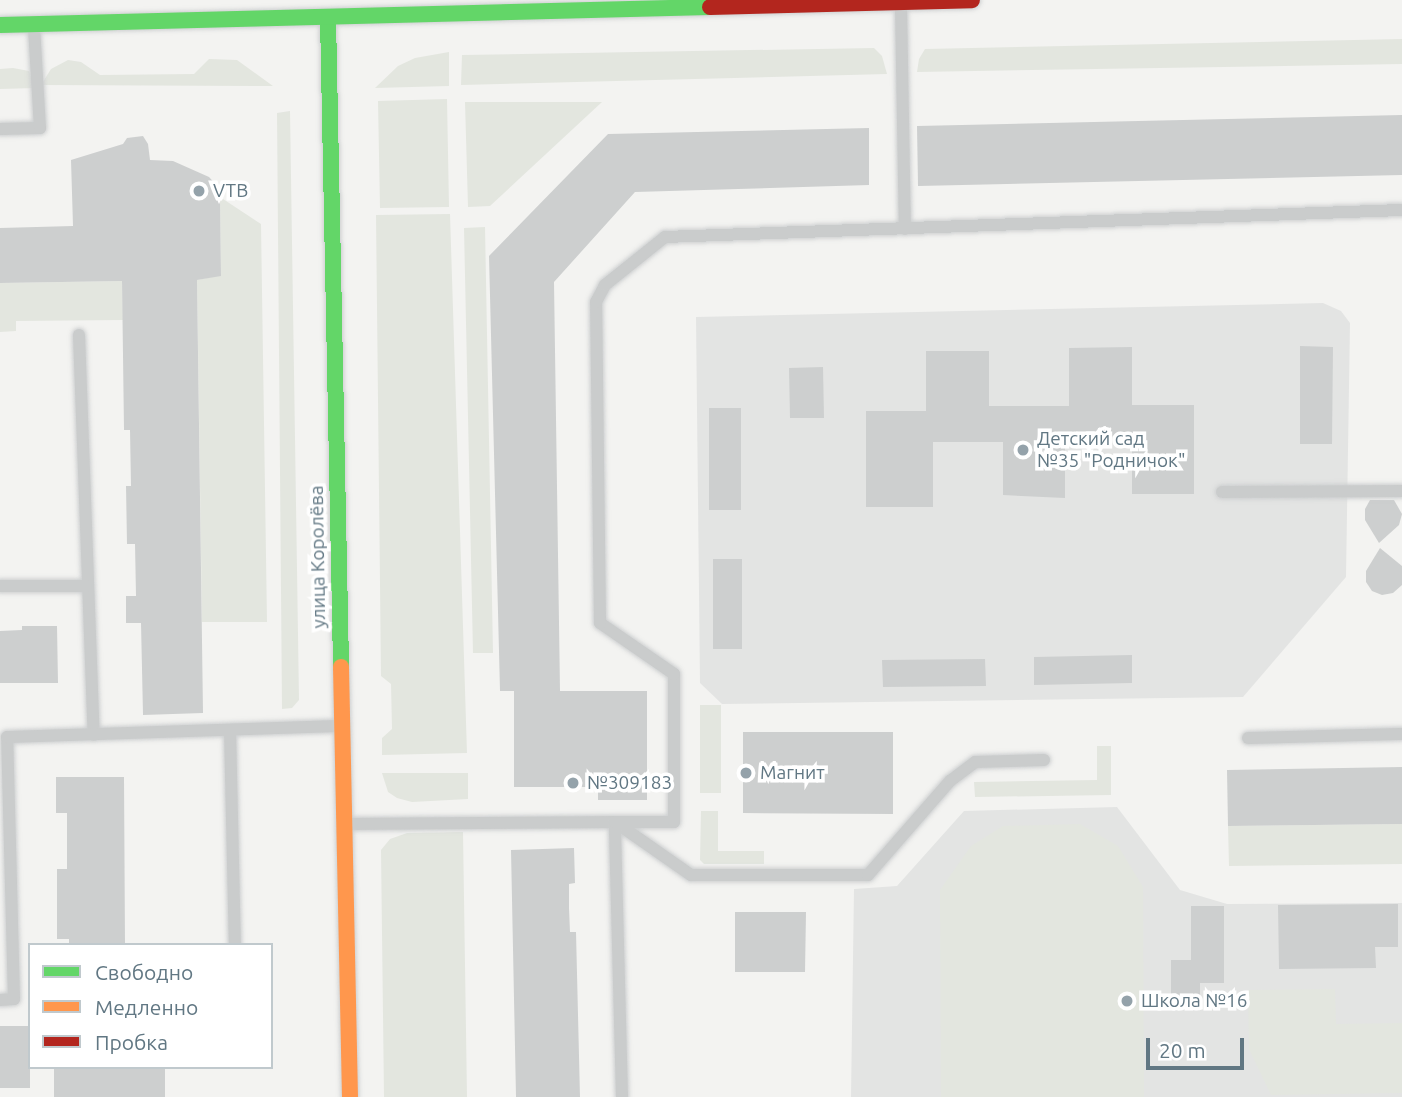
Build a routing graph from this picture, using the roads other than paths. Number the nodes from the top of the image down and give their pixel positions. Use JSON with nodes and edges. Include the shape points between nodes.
{"nodes":[{"id":1,"x":972,"y":0,"type":"edge"},
{"id":2,"x":901,"y":2,"type":"junction"},
{"id":3,"x":328,"y":17,"type":"junction"},
{"id":4,"x":34,"y":24,"type":"junction"},
{"id":5,"x":0,"y":25,"type":"edge"},
{"id":6,"x":0,"y":129,"type":"edge"},
{"id":7,"x":1402,"y":210,"type":"edge"},
{"id":8,"x":905,"y":229,"type":"junction"},
{"id":9,"x":79,"y":335,"type":"dead end"},
{"id":10,"x":1402,"y":491,"type":"edge"},
{"id":11,"x":1222,"y":492,"type":"dead end"},
{"id":12,"x":0,"y":586,"type":"edge"},
{"id":13,"x":86,"y":586,"type":"junction"},
{"id":14,"x":343,"y":726,"type":"junction"},
{"id":15,"x":230,"y":730,"type":"junction"},
{"id":16,"x":94,"y":734,"type":"junction"},
{"id":17,"x":1402,"y":734,"type":"edge"},
{"id":18,"x":1248,"y":738,"type":"dead end"},
{"id":19,"x":1044,"y":760,"type":"dead end"},
{"id":20,"x":615,"y":822,"type":"junction"},
{"id":21,"x":345,"y":824,"type":"junction"},
{"id":22,"x":235,"y":943,"type":"edge"},
{"id":23,"x":0,"y":1000,"type":"edge"},
{"id":24,"x":351,"y":1097,"type":"edge"},
{"id":25,"x":622,"y":1097,"type":"edge"}],
"edges":[{"from":1,"to":2,"type":"main road"},
{"from":2,"to":3,"type":"main road"},
{"from":2,"to":8,"type":"lane"},
{"from":3,"to":4,"type":"main road"},
{"from":3,"to":14,"type":"main road","name":"улица Королёва"},
{"from":4,"to":5,"type":"main road"},
{"from":4,"to":6,"type":"lane","via":[[40,128]]},
{"from":7,"to":8,"type":"lane"},
{"from":8,"to":20,"type":"lane","via":[[665,237],[606,285],[596,302],[600,623],[674,674],[674,822]]},
{"from":9,"to":13,"type":"lane"},
{"from":10,"to":11,"type":"lane"},
{"from":12,"to":13,"type":"lane"},
{"from":13,"to":16,"type":"lane"},
{"from":14,"to":15,"type":"lane"},
{"from":14,"to":21,"type":"main road","name":"улица Королёва"},
{"from":15,"to":16,"type":"lane"},
{"from":15,"to":22,"type":"lane"},
{"from":16,"to":23,"type":"lane","via":[[7,737],[14,999]]},
{"from":17,"to":18,"type":"lane"},
{"from":19,"to":20,"type":"lane","via":[[975,762],[950,781],[868,875],[691,875]]},
{"from":20,"to":21,"type":"lane"},
{"from":20,"to":25,"type":"lane"},
{"from":21,"to":24,"type":"main road","name":"улица Королёва"}]}
